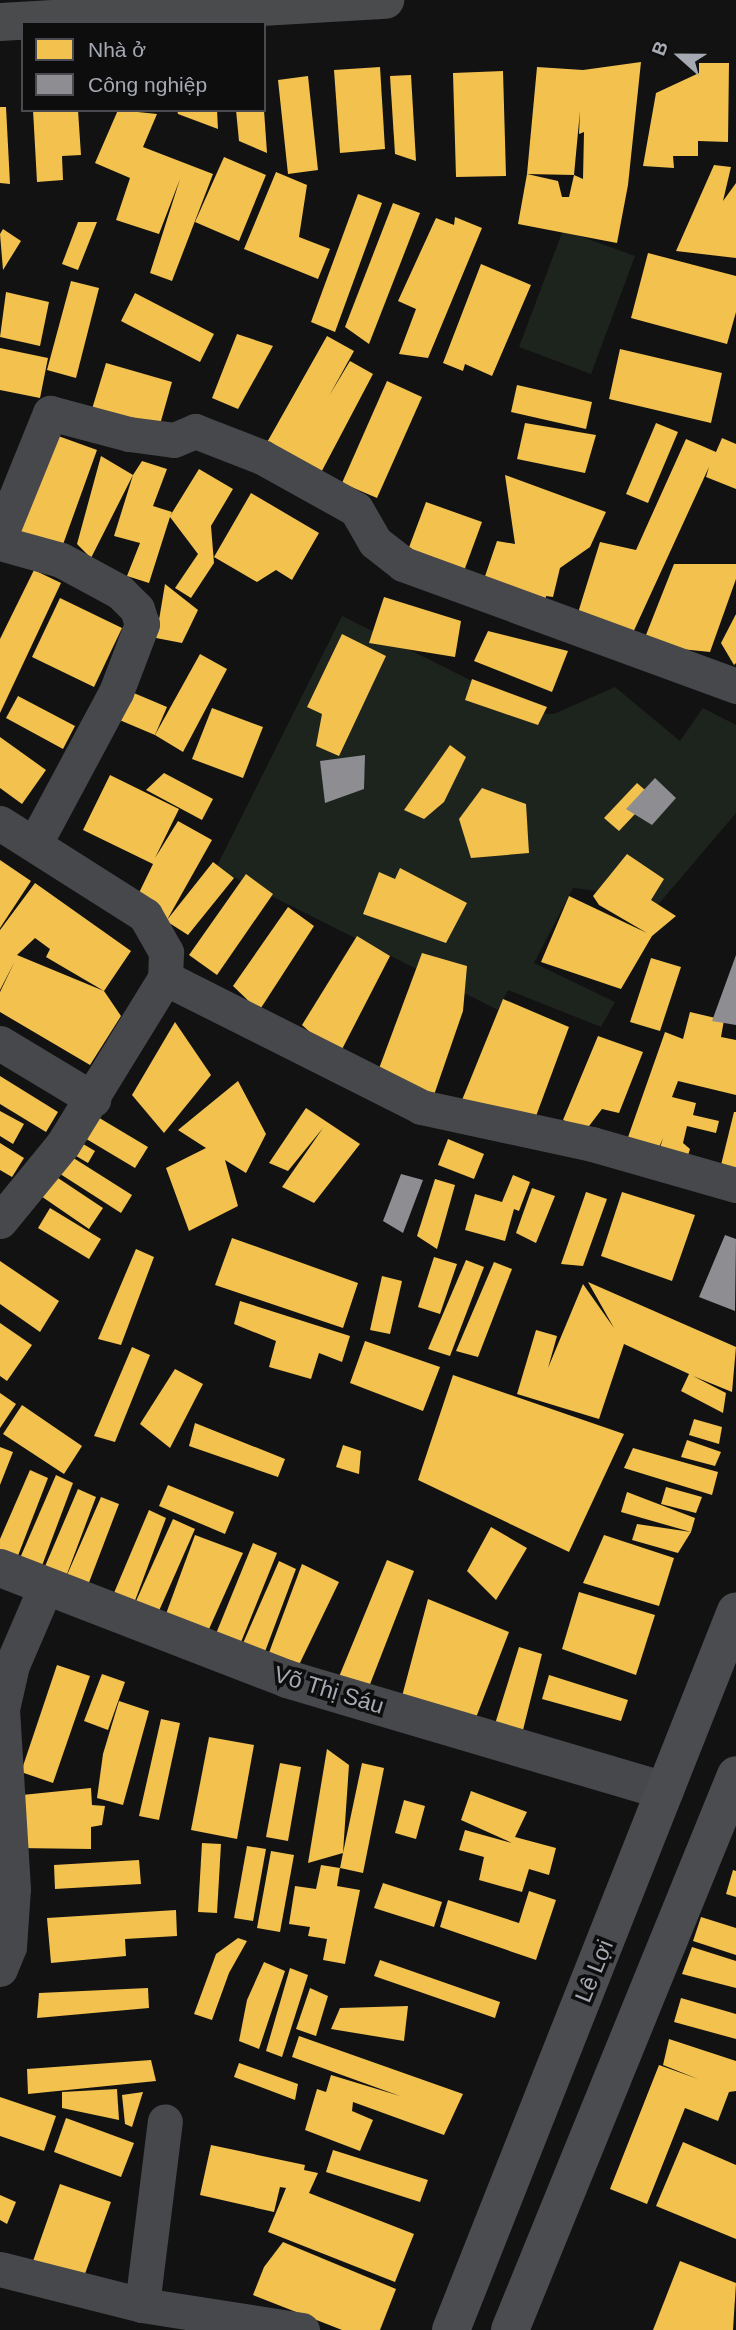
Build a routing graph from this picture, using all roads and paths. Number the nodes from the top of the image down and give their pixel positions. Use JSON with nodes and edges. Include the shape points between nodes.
{"nodes":[{"id":1,"x":385,"y":0,"type":"edge"},
{"id":2,"x":151,"y":6,"type":"edge"},
{"id":3,"x":0,"y":22,"type":"edge"},
{"id":4,"x":0,"y":536,"type":"edge"},
{"id":5,"x":0,"y":543,"type":"edge"},
{"id":6,"x":736,"y":686,"type":"edge"},
{"id":7,"x":0,"y":822,"type":"edge"},
{"id":8,"x":35,"y":843,"type":"junction"},
{"id":9,"x":165,"y":978,"type":"junction"},
{"id":10,"x":0,"y":1043,"type":"edge"},
{"id":11,"x":93,"y":1099,"type":"junction"},
{"id":12,"x":736,"y":1185,"type":"edge"},
{"id":13,"x":0,"y":1221,"type":"edge"},
{"id":14,"x":0,"y":1568,"type":"edge"},
{"id":15,"x":46,"y":1586,"type":"junction"},
{"id":16,"x":736,"y":1611,"type":"edge"},
{"id":17,"x":736,"y":1775,"type":"edge"},
{"id":18,"x":665,"y":1791,"type":"junction"},
{"id":19,"x":729,"y":1814,"type":"edge"},
{"id":20,"x":0,"y":1969,"type":"edge"},
{"id":21,"x":165,"y":2121,"type":"dead end"},
{"id":22,"x":0,"y":2269,"type":"edge"},
{"id":23,"x":142,"y":2305,"type":"junction"},
{"id":24,"x":302,"y":2330,"type":"edge"},
{"id":25,"x":451,"y":2330,"type":"edge"},
{"id":26,"x":510,"y":2330,"type":"edge"}],
"edges":[{"from":1,"to":2,"type":"main road"},
{"from":2,"to":3,"type":"main road"},
{"from":4,"to":6,"type":"street","via":[[50,413],[162,439],[174,440],[195,431],[262,457],[356,509],[376,542],[403,564]]},
{"from":5,"to":8,"type":"street","via":[[61,560],[120,592],[137,609],[142,624],[116,692]]},
{"from":7,"to":8,"type":"street"},
{"from":8,"to":9,"type":"street","via":[[145,915],[166,952]]},
{"from":9,"to":11,"type":"street"},
{"from":9,"to":12,"type":"street","via":[[421,1107],[592,1144]]},
{"from":10,"to":11,"type":"street"},
{"from":11,"to":13,"type":"street"},
{"from":14,"to":15,"type":"street","name":"Võ Thị Sáu"},
{"from":15,"to":18,"type":"street","name":"Võ Thị Sáu","via":[[286,1679]]},
{"from":15,"to":20,"type":"street","via":[[12,1665],[2,1709],[13,1889],[9,1947]]},
{"from":16,"to":18,"type":"main road","name":"Lê Lợi"},
{"from":17,"to":19,"type":"main road"},
{"from":18,"to":19,"type":"main road"},
{"from":18,"to":25,"type":"main road","name":"Lê Lợi"},
{"from":19,"to":26,"type":"main road"},
{"from":21,"to":23,"type":"street"},
{"from":22,"to":23,"type":"street"},
{"from":23,"to":24,"type":"street"}]}
